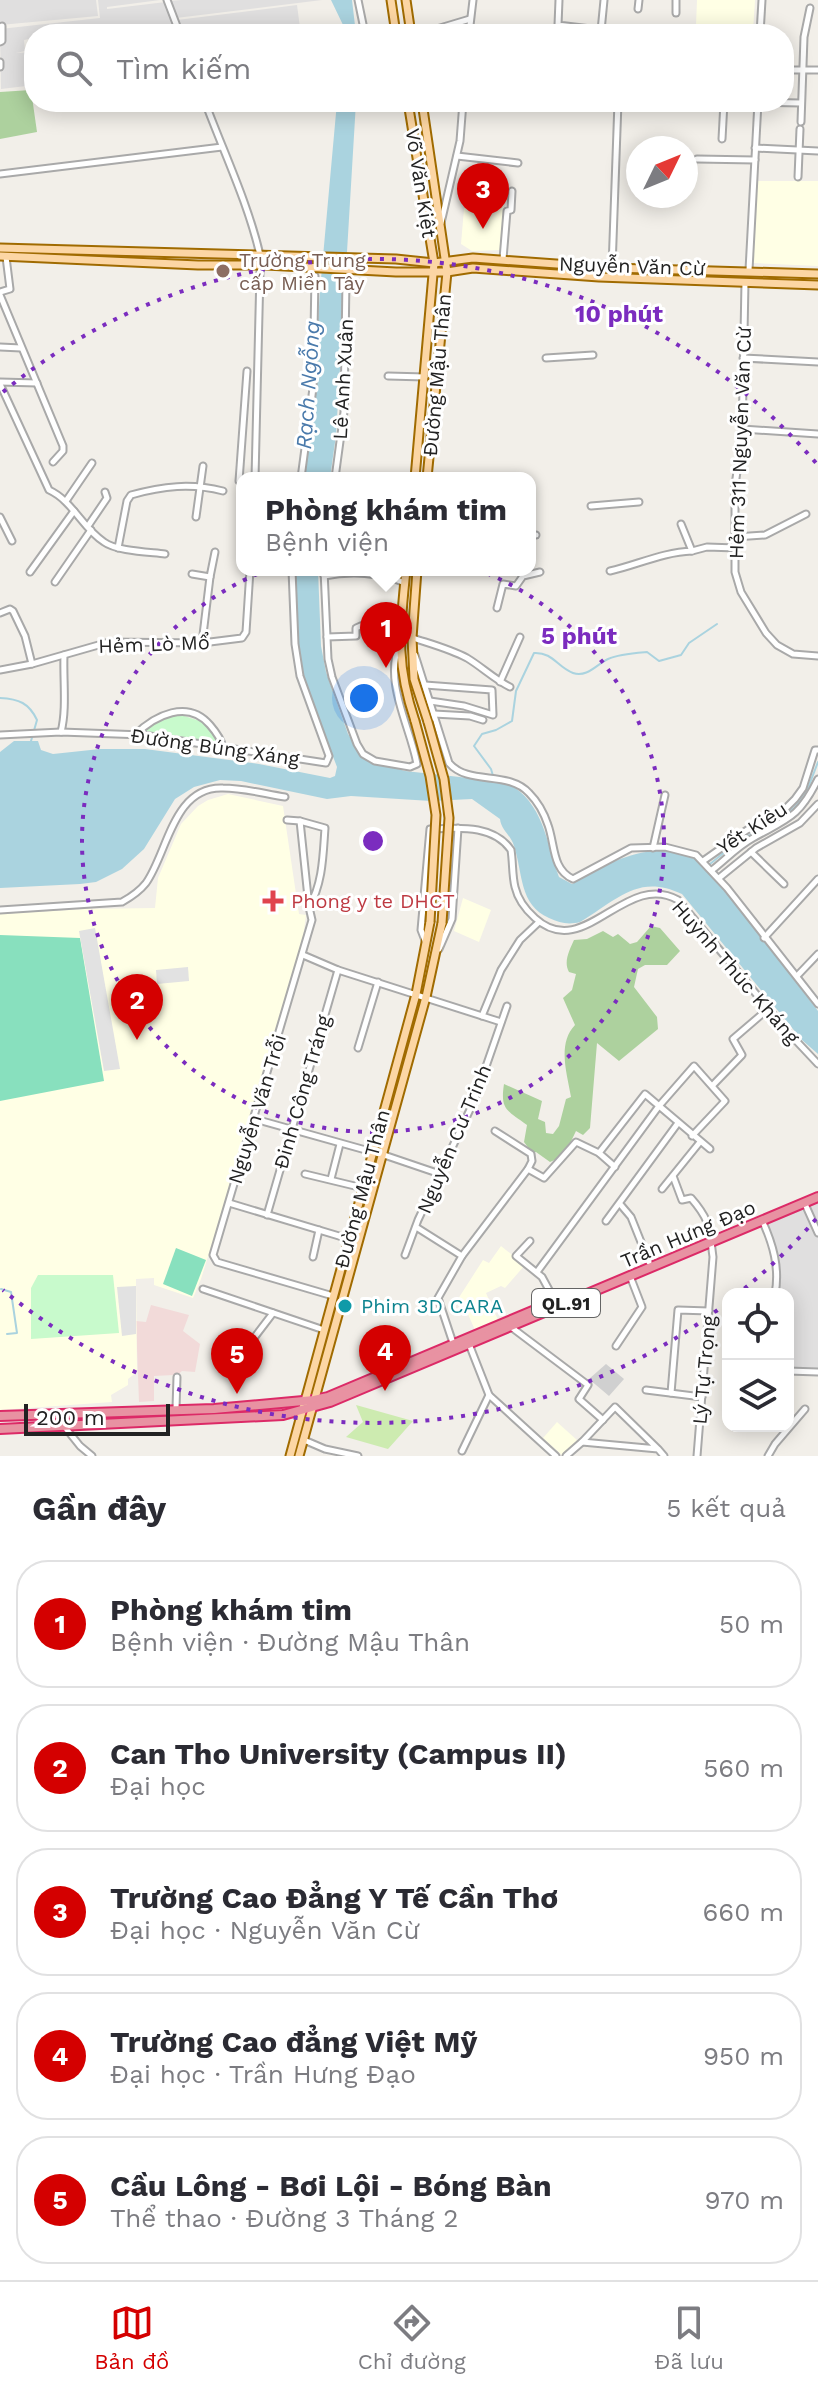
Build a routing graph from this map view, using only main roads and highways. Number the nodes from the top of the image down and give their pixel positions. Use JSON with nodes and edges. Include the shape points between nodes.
{"nodes":[{"id":1,"x":391,"y":0,"type":"edge"},
{"id":2,"x":406,"y":0,"type":"edge"},
{"id":3,"x":395,"y":24,"type":"edge"},
{"id":4,"x":410,"y":24,"type":"edge"},
{"id":5,"x":410,"y":112,"type":"edge"},
{"id":6,"x":424,"y":112,"type":"edge"},
{"id":7,"x":0,"y":248,"type":"edge"},
{"id":8,"x":88,"y":251,"type":"junction"},
{"id":9,"x":3,"y":257,"type":"edge"},
{"id":10,"x":447,"y":260,"type":"junction"},
{"id":11,"x":88,"y":261,"type":"junction"},
{"id":12,"x":434,"y":268,"type":"junction"},
{"id":13,"x":749,"y":270,"type":"junction"},
{"id":14,"x":447,"y":272,"type":"junction"},
{"id":15,"x":818,"y":274,"type":"edge"},
{"id":16,"x":747,"y":281,"type":"junction"},
{"id":17,"x":818,"y":285,"type":"edge"},
{"id":18,"x":422,"y":413,"type":"junction"},
{"id":19,"x":433,"y":414,"type":"junction"},
{"id":20,"x":416,"y":472,"type":"edge"},
{"id":21,"x":428,"y":472,"type":"edge"},
{"id":22,"x":406,"y":576,"type":"edge"},
{"id":23,"x":417,"y":576,"type":"edge"},
{"id":24,"x":818,"y":1194,"type":"edge"},
{"id":25,"x":803,"y":1200,"type":"junction"},
{"id":26,"x":711,"y":1239,"type":"junction"},
{"id":27,"x":339,"y":1273,"type":"junction"},
{"id":28,"x":350,"y":1277,"type":"junction"},
{"id":29,"x":309,"y":1405,"type":"junction"},
{"id":30,"x":34,"y":1411,"type":"junction"},
{"id":31,"x":0,"y":1416,"type":"edge"},
{"id":32,"x":36,"y":1428,"type":"junction"},
{"id":33,"x":0,"y":1429,"type":"edge"},
{"id":34,"x":290,"y":1456,"type":"edge"},
{"id":35,"x":299,"y":1456,"type":"edge"}],
"edges":[{"from":1,"to":3,"type":"main road"},
{"from":2,"to":4,"type":"main road"},
{"from":5,"to":12,"type":"main road","name":"Võ Văn Kiệt"},
{"from":6,"to":10,"type":"main road","name":"Võ Văn Kiệt"},
{"from":7,"to":8,"type":"main road"},
{"from":8,"to":11,"type":"main road"},
{"from":8,"to":12,"type":"main road","via":[[396,259]]},
{"from":9,"to":11,"type":"main road"},
{"from":10,"to":12,"type":"main road","name":"Nguyễn Văn Cừ"},
{"from":10,"to":13,"type":"main road","name":"Nguyễn Văn Cừ"},
{"from":10,"to":14,"type":"main road","name":"Võ Văn Kiệt"},
{"from":11,"to":12,"type":"main road","via":[[396,272]]},
{"from":12,"to":14,"type":"main road","name":"Nguyễn Văn Cừ"},
{"from":12,"to":18,"type":"main road","name":"Đường Mậu Thân"},
{"from":13,"to":15,"type":"main road","name":"Nguyễn Văn Cừ"},
{"from":13,"to":16,"type":"main road"},
{"from":14,"to":16,"type":"main road","name":"Nguyễn Văn Cừ","via":[[473,268]]},
{"from":14,"to":19,"type":"main road","name":"Đường Mậu Thân"},
{"from":16,"to":17,"type":"main road","name":"Nguyễn Văn Cừ"},
{"from":18,"to":19,"type":"main road"},
{"from":18,"to":20,"type":"main road","name":"Đường Mậu Thân"},
{"from":19,"to":21,"type":"main road","name":"Đường Mậu Thân"},
{"from":22,"to":27,"type":"main road","name":"Đường Mậu Thân","bridge":true,"via":[[399,645],[403,682],[436,815],[430,922],[416,994]]},
{"from":23,"to":28,"type":"main road","name":"Đường Mậu Thân","bridge":true,"via":[[414,679],[444,779],[449,818],[442,923]]},
{"from":24,"to":25,"type":"highway","name":"Trần Hưng Đạo","number":"QL.91"},
{"from":25,"to":26,"type":"highway","name":"Trần Hưng Đạo","number":"QL.91"},
{"from":25,"to":26,"type":"highway","name":"Trần Hưng Đạo","number":"QL.91"},
{"from":26,"to":29,"type":"highway","name":"Trần Hưng Đạo","number":"QL.91"},
{"from":26,"to":29,"type":"highway","name":"Trần Hưng Đạo","number":"QL.91","via":[[469,1344]]},
{"from":27,"to":28,"type":"main road"},
{"from":27,"to":29,"type":"main road","name":"Đường Mậu Thân"},
{"from":28,"to":29,"type":"main road","name":"Đường Mậu Thân"},
{"from":29,"to":30,"type":"highway","number":"QL.91"},
{"from":29,"to":32,"type":"highway","number":"QL.91","via":[[283,1415]]},
{"from":29,"to":34,"type":"main road","name":"Đường Mậu Thân"},
{"from":29,"to":35,"type":"main road","name":"Đường Mậu Thân"},
{"from":30,"to":31,"type":"highway","number":"QL.91"},
{"from":30,"to":32,"type":"main road"},
{"from":32,"to":33,"type":"highway","number":"QL.91"}]}
